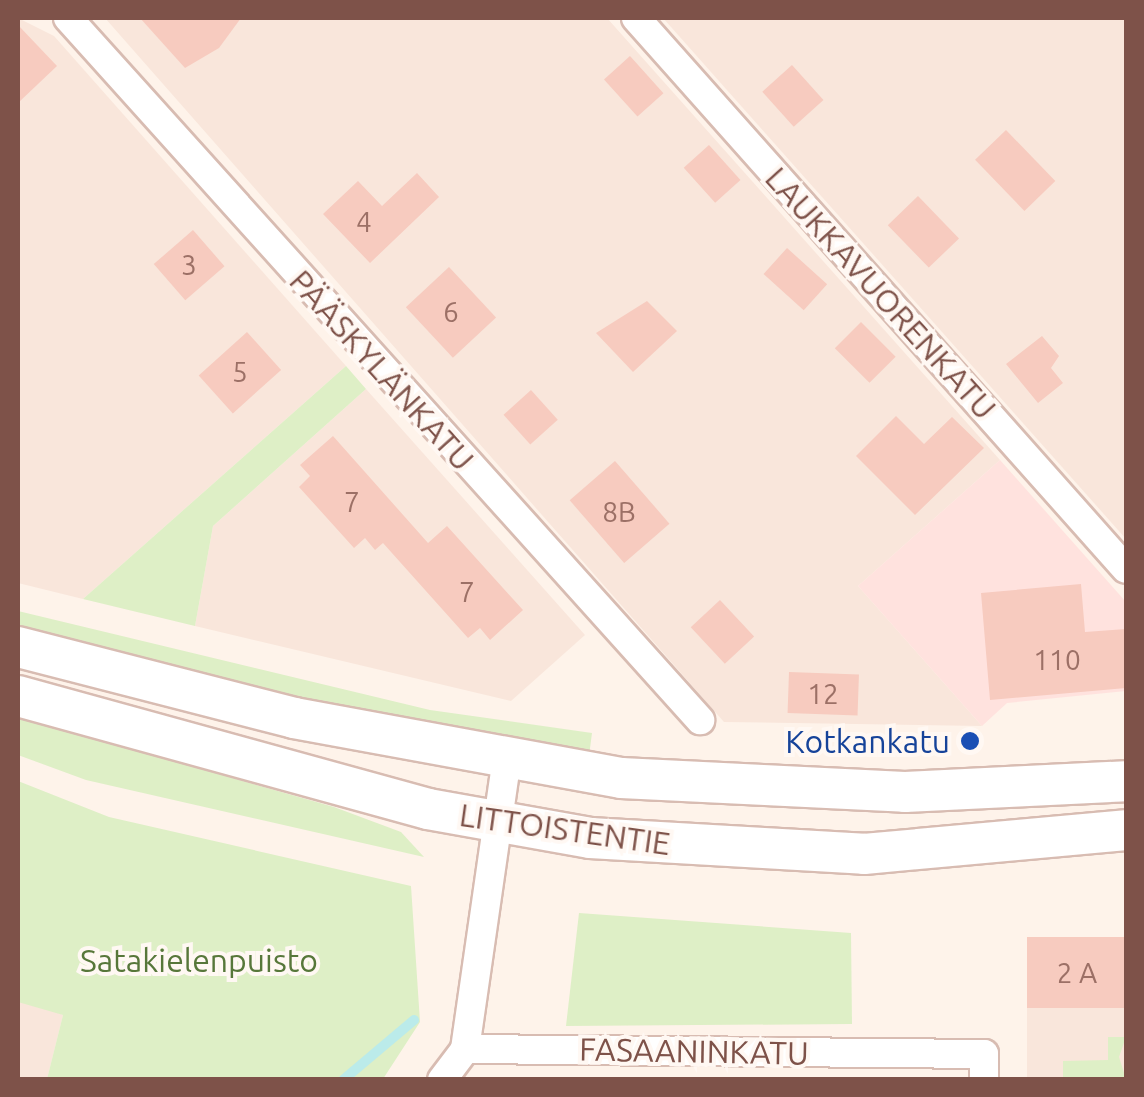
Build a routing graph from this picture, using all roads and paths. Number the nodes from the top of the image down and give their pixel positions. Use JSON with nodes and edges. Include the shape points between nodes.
{"nodes":[{"id":1,"x":68,"y":18,"type":"edge"},
{"id":2,"x":636,"y":18,"type":"edge"},
{"id":3,"x":1126,"y":569,"type":"edge"},
{"id":4,"x":18,"y":646,"type":"edge"},
{"id":5,"x":18,"y":696,"type":"edge"},
{"id":6,"x":700,"y":720,"type":"dead end"},
{"id":7,"x":506,"y":763,"type":"junction"},
{"id":8,"x":1126,"y":782,"type":"edge"},
{"id":9,"x":496,"y":824,"type":"junction"},
{"id":10,"x":1126,"y":830,"type":"edge"},
{"id":11,"x":465,"y":1049,"type":"junction"},
{"id":12,"x":984,"y":1067,"type":"edge"},
{"id":13,"x":442,"y":1080,"type":"edge"}],
"edges":[{"from":1,"to":6,"type":"street","name":"PÄÄSKYLÄNKATU"},
{"from":2,"to":3,"type":"street","name":"LAUKKAVUORENKATU"},
{"from":4,"to":7,"type":"main road","name":"LITTOISTENTIE"},
{"from":5,"to":9,"type":"main road","name":"LITTOISTENTIE"},
{"from":7,"to":8,"type":"main road","name":"LITTOISTENTIE","via":[[770,790]]},
{"from":7,"to":9,"type":"street"},
{"from":9,"to":10,"type":"main road","name":"LITTOISTENTIE","via":[[864,854]]},
{"from":9,"to":11,"type":"street"},
{"from":11,"to":12,"type":"street","name":"FASAANINKATU"},
{"from":11,"to":13,"type":"street"}]}
